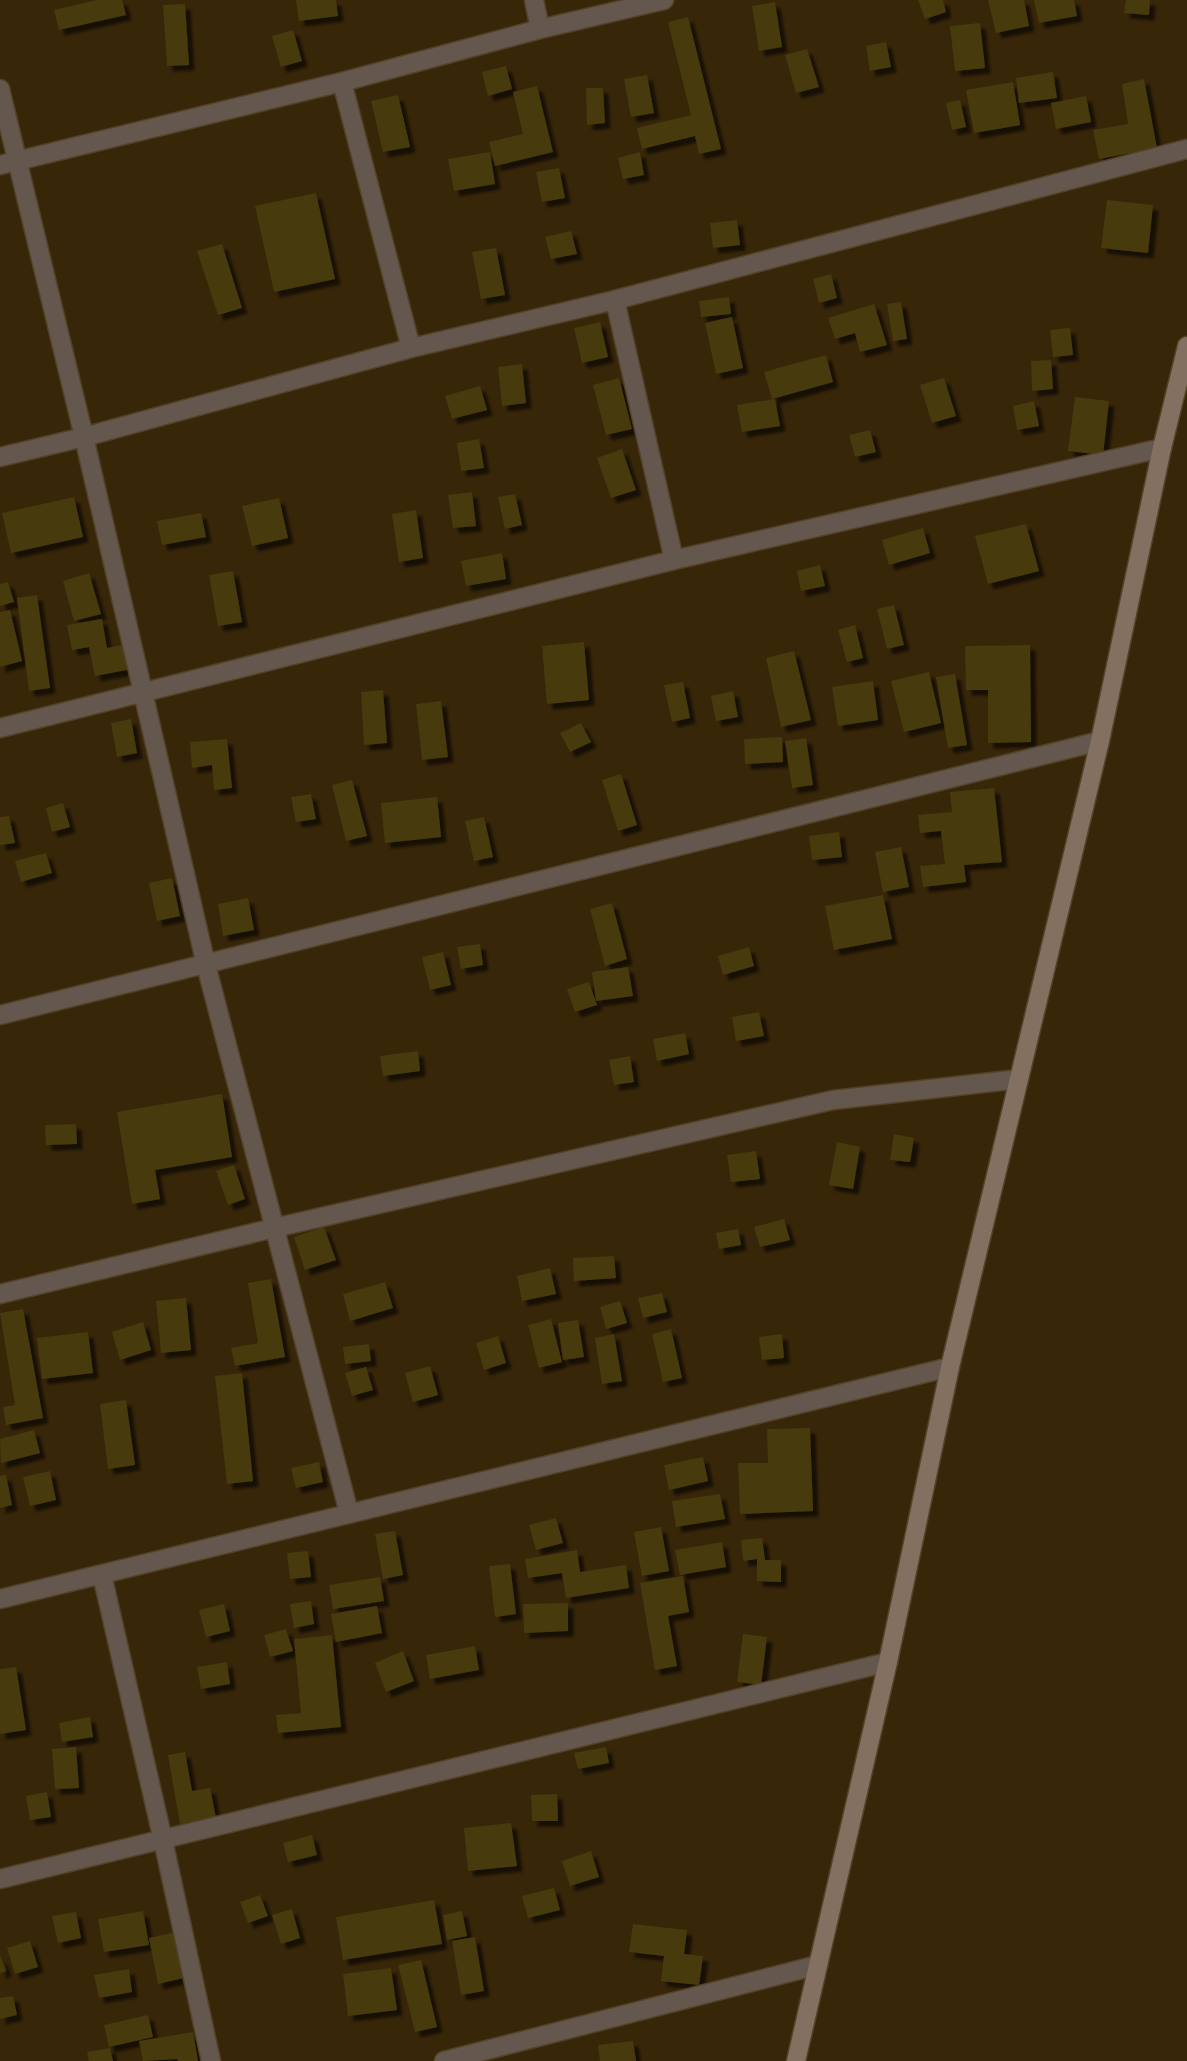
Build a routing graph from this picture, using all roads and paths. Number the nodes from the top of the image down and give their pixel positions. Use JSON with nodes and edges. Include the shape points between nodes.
{"nodes":[{"id":1,"x":534,"y":0,"type":"edge"},
{"id":2,"x":664,"y":0,"type":"edge"},
{"id":3,"x":540,"y":29,"type":"junction"},
{"id":4,"x":342,"y":82,"type":"junction"},
{"id":5,"x":0,"y":89,"type":"edge"},
{"id":6,"x":1187,"y":149,"type":"edge"},
{"id":7,"x":8,"y":163,"type":"edge"},
{"id":8,"x":615,"y":300,"type":"junction"},
{"id":9,"x":1187,"y":346,"type":"edge"},
{"id":10,"x":411,"y":348,"type":"junction"},
{"id":11,"x":84,"y":436,"type":"junction"},
{"id":12,"x":1162,"y":448,"type":"junction"},
{"id":13,"x":0,"y":457,"type":"edge"},
{"id":14,"x":674,"y":560,"type":"junction"},
{"id":15,"x":142,"y":692,"type":"junction"},
{"id":16,"x":0,"y":728,"type":"edge"},
{"id":17,"x":1100,"y":741,"type":"junction"},
{"id":18,"x":206,"y":965,"type":"junction"},
{"id":19,"x":0,"y":1014,"type":"edge"},
{"id":20,"x":1019,"y":1079,"type":"junction"},
{"id":21,"x":274,"y":1228,"type":"junction"},
{"id":22,"x":0,"y":1294,"type":"edge"},
{"id":23,"x":950,"y":1367,"type":"junction"},
{"id":24,"x":348,"y":1513,"type":"junction"},
{"id":25,"x":102,"y":1575,"type":"junction"},
{"id":26,"x":0,"y":1599,"type":"edge"},
{"id":27,"x":888,"y":1662,"type":"junction"},
{"id":28,"x":163,"y":1840,"type":"junction"},
{"id":29,"x":0,"y":1879,"type":"edge"},
{"id":30,"x":818,"y":1965,"type":"junction"},
{"id":31,"x":211,"y":2061,"type":"edge"},
{"id":32,"x":444,"y":2061,"type":"edge"},
{"id":33,"x":796,"y":2061,"type":"edge"}],
"edges":[{"from":1,"to":3,"type":"street"},
{"from":2,"to":3,"type":"street"},
{"from":3,"to":4,"type":"street"},
{"from":4,"to":7,"type":"street"},
{"from":4,"to":10,"type":"street"},
{"from":5,"to":7,"type":"street"},
{"from":6,"to":8,"type":"street"},
{"from":7,"to":11,"type":"street"},
{"from":8,"to":10,"type":"street"},
{"from":8,"to":14,"type":"street"},
{"from":9,"to":12,"type":"street"},
{"from":10,"to":11,"type":"street"},
{"from":11,"to":13,"type":"street"},
{"from":11,"to":15,"type":"street"},
{"from":12,"to":14,"type":"street"},
{"from":12,"to":17,"type":"street"},
{"from":14,"to":15,"type":"street"},
{"from":15,"to":16,"type":"street"},
{"from":15,"to":18,"type":"street"},
{"from":17,"to":18,"type":"street"},
{"from":17,"to":20,"type":"street"},
{"from":18,"to":19,"type":"street"},
{"from":18,"to":21,"type":"street"},
{"from":20,"to":21,"type":"street","via":[[833,1101]]},
{"from":20,"to":23,"type":"street"},
{"from":21,"to":22,"type":"street"},
{"from":21,"to":24,"type":"street"},
{"from":23,"to":24,"type":"street"},
{"from":23,"to":27,"type":"street"},
{"from":24,"to":25,"type":"street"},
{"from":25,"to":26,"type":"street"},
{"from":25,"to":28,"type":"street"},
{"from":27,"to":28,"type":"street"},
{"from":27,"to":30,"type":"street"},
{"from":28,"to":29,"type":"street"},
{"from":28,"to":31,"type":"street"},
{"from":30,"to":32,"type":"street"},
{"from":30,"to":33,"type":"street"}]}
